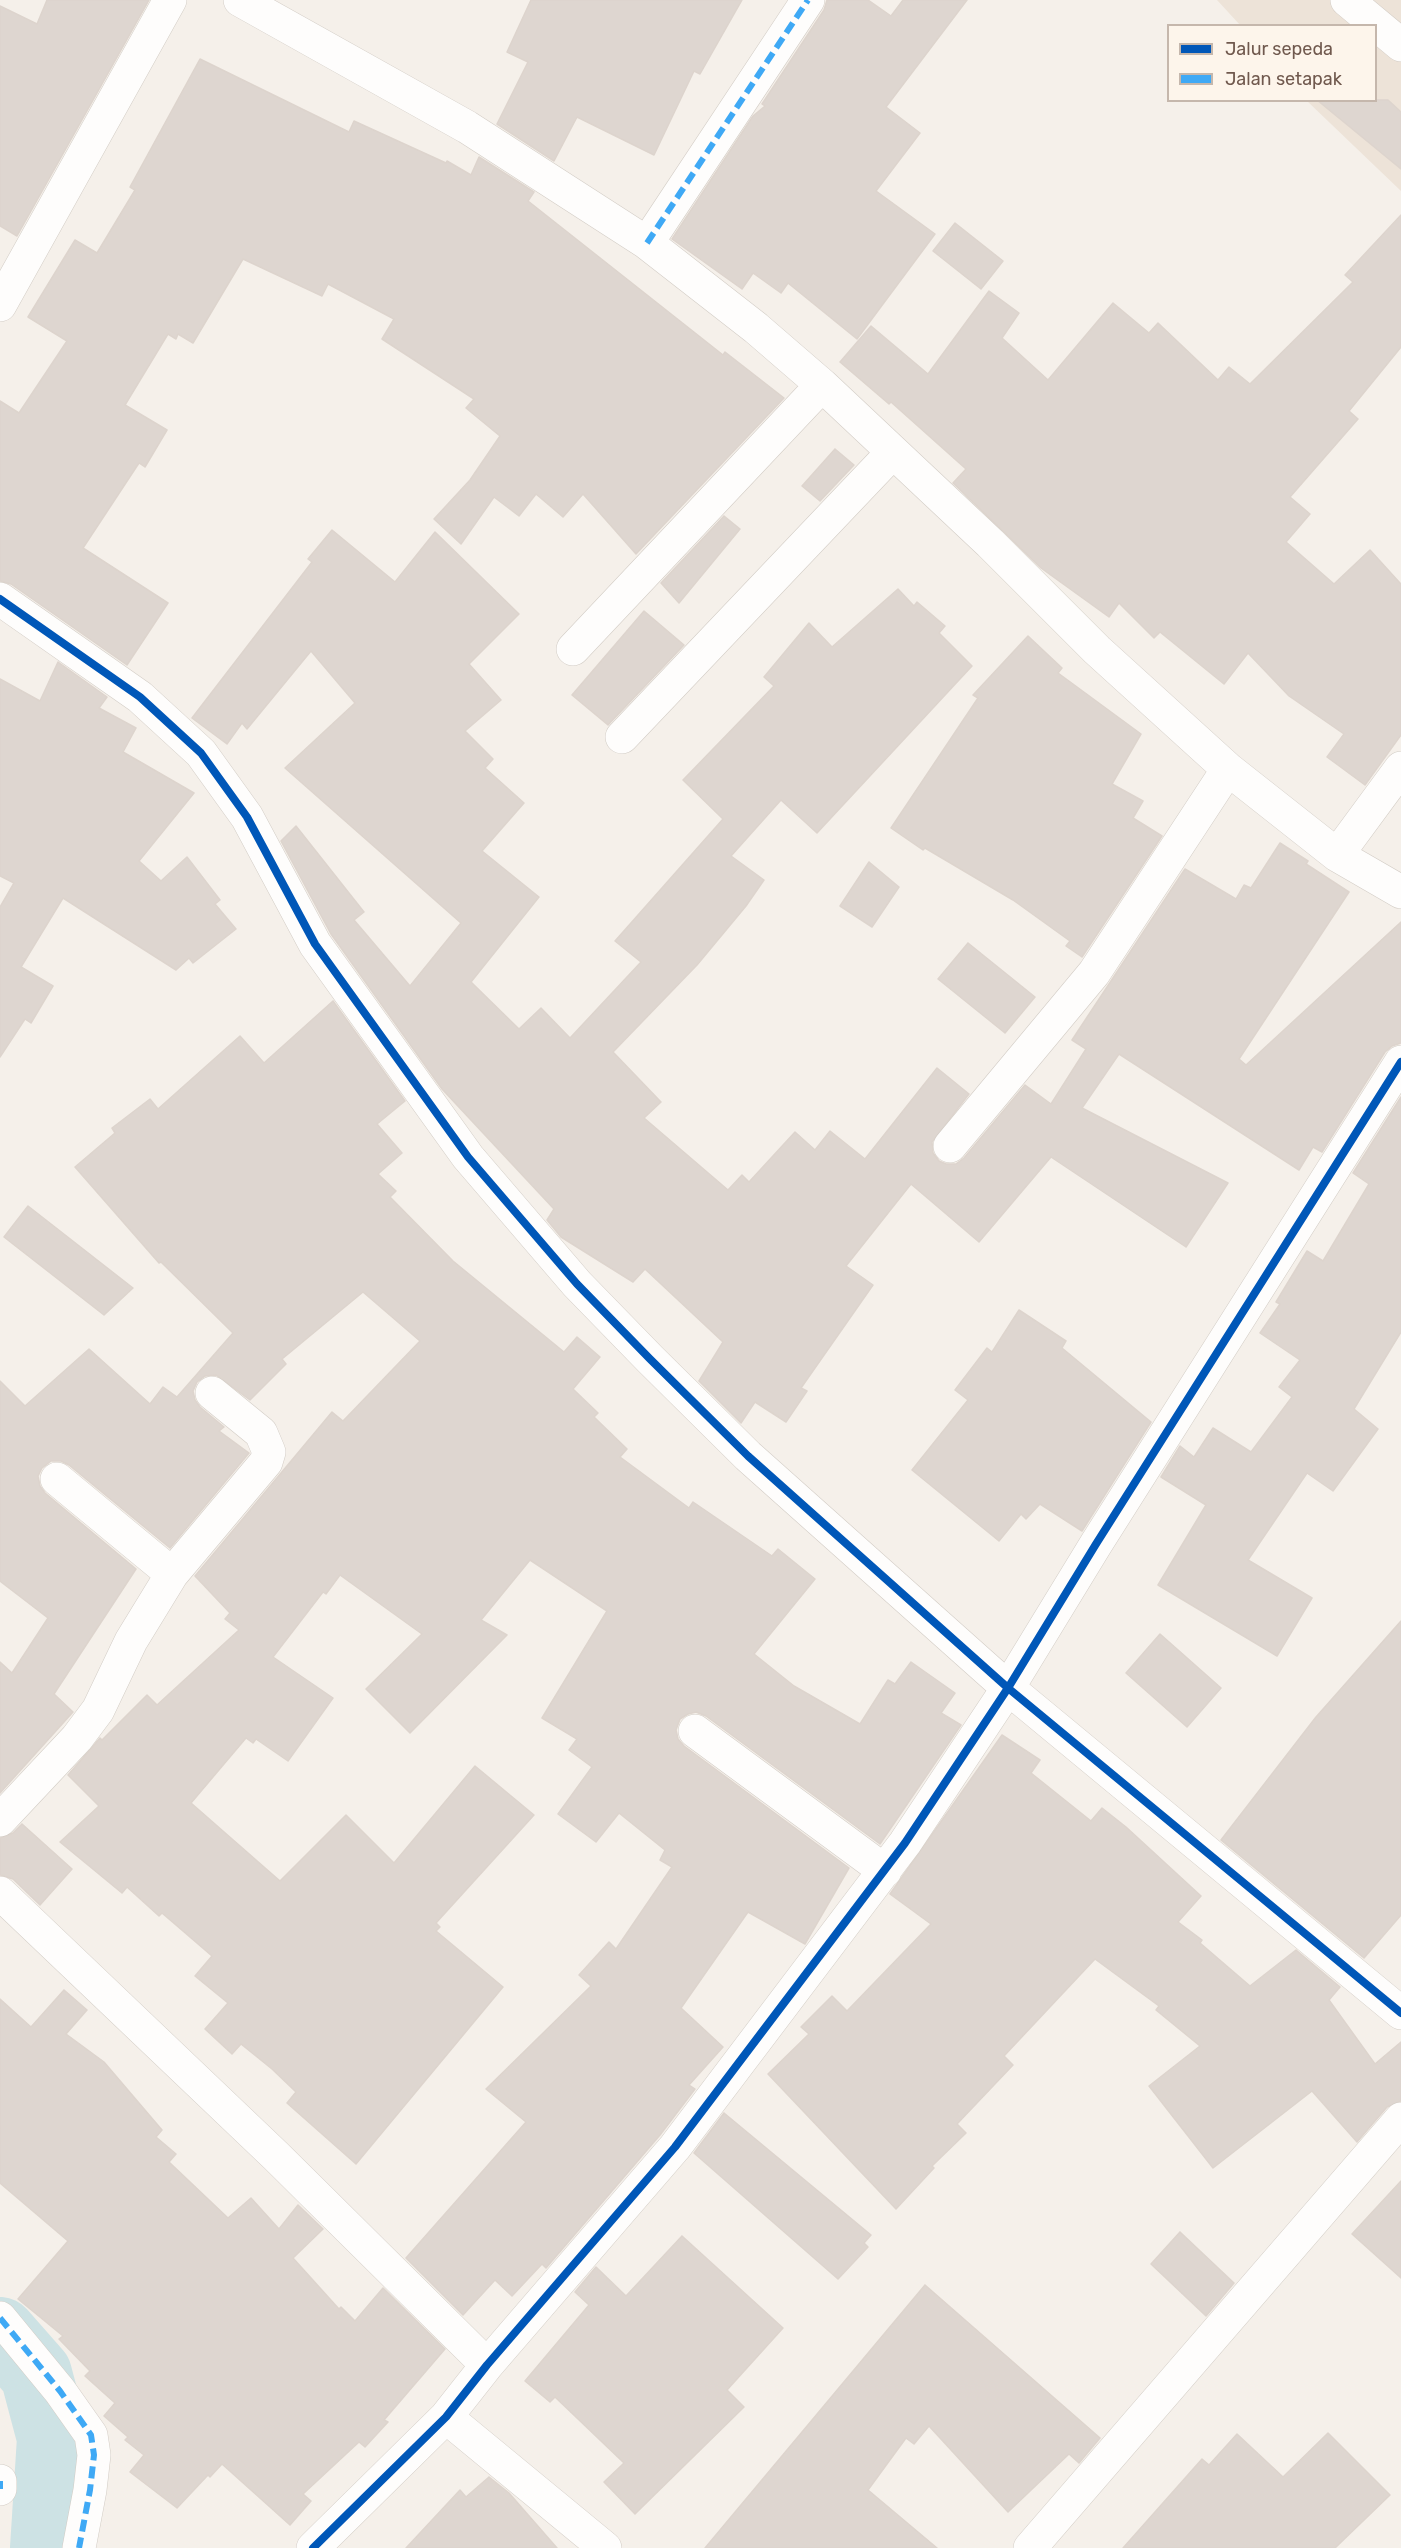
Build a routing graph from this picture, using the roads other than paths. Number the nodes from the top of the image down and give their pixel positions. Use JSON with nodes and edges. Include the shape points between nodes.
{"nodes":[{"id":1,"x":170,"y":0,"type":"edge"},
{"id":2,"x":240,"y":0,"type":"edge"},
{"id":3,"x":808,"y":0,"type":"edge"},
{"id":4,"x":1347,"y":0,"type":"edge"},
{"id":5,"x":1376,"y":24,"type":"edge"},
{"id":6,"x":1377,"y":25,"type":"edge"},
{"id":7,"x":1401,"y":45,"type":"edge"},
{"id":8,"x":647,"y":243,"type":"junction"},
{"id":9,"x":0,"y":304,"type":"edge"},
{"id":10,"x":822,"y":385,"type":"junction"},
{"id":11,"x":893,"y":452,"type":"junction"},
{"id":12,"x":0,"y":598,"type":"edge"},
{"id":13,"x":573,"y":649,"type":"dead end"},
{"id":14,"x":622,"y":737,"type":"dead end"},
{"id":15,"x":1401,"y":768,"type":"edge"},
{"id":16,"x":1228,"y":769,"type":"junction"},
{"id":17,"x":1337,"y":855,"type":"junction"},
{"id":18,"x":1401,"y":892,"type":"edge"},
{"id":19,"x":1401,"y":1062,"type":"edge"},
{"id":20,"x":950,"y":1146,"type":"dead end"},
{"id":21,"x":212,"y":1393,"type":"dead end"},
{"id":22,"x":57,"y":1479,"type":"dead end"},
{"id":23,"x":172,"y":1574,"type":"junction"},
{"id":24,"x":1008,"y":1688,"type":"junction"},
{"id":25,"x":695,"y":1731,"type":"dead end"},
{"id":26,"x":0,"y":1820,"type":"edge"},
{"id":27,"x":885,"y":1871,"type":"junction"},
{"id":28,"x":0,"y":1893,"type":"edge"},
{"id":29,"x":1401,"y":2013,"type":"edge"},
{"id":30,"x":1401,"y":2119,"type":"edge"},
{"id":31,"x":0,"y":2318,"type":"edge"},
{"id":32,"x":487,"y":2365,"type":"junction"},
{"id":33,"x":446,"y":2417,"type":"junction"},
{"id":34,"x":0,"y":2481,"type":"edge"},
{"id":35,"x":0,"y":2489,"type":"edge"},
{"id":36,"x":79,"y":2548,"type":"edge"},
{"id":37,"x":313,"y":2548,"type":"edge"},
{"id":38,"x":605,"y":2548,"type":"edge"},
{"id":39,"x":1030,"y":2548,"type":"edge"}],
"edges":[{"from":1,"to":9,"type":"street"},
{"from":2,"to":8,"type":"street","via":[[467,127]]},
{"from":3,"to":8,"type":"street"},
{"from":4,"to":5,"type":"street"},
{"from":6,"to":7,"type":"street"},
{"from":8,"to":10,"type":"street"},
{"from":10,"to":11,"type":"street"},
{"from":10,"to":13,"type":"street"},
{"from":11,"to":14,"type":"street"},
{"from":11,"to":16,"type":"street","via":[[1097,650]]},
{"from":12,"to":24,"type":"street","via":[[140,697],[201,753],[247,817],[315,944],[468,1157],[506,1202],[585,1292],[740,1448]]},
{"from":15,"to":17,"type":"street"},
{"from":16,"to":17,"type":"street"},
{"from":16,"to":20,"type":"street","via":[[1094,973]]},
{"from":17,"to":18,"type":"street"},
{"from":19,"to":24,"type":"street"},
{"from":21,"to":23,"type":"street","via":[[261,1433],[269,1452],[266,1462]]},
{"from":22,"to":23,"type":"street"},
{"from":23,"to":26,"type":"street","via":[[132,1641],[98,1710]]},
{"from":24,"to":27,"type":"street"},
{"from":24,"to":29,"type":"street"},
{"from":25,"to":27,"type":"street"},
{"from":27,"to":32,"type":"street","via":[[675,2147]]},
{"from":28,"to":32,"type":"street","via":[[276,2156]]},
{"from":30,"to":39,"type":"street"},
{"from":31,"to":36,"type":"street","via":[[91,2435],[94,2455]]},
{"from":32,"to":33,"type":"street"},
{"from":33,"to":37,"type":"street"},
{"from":33,"to":38,"type":"street"},
{"from":34,"to":35,"type":"street"}]}
